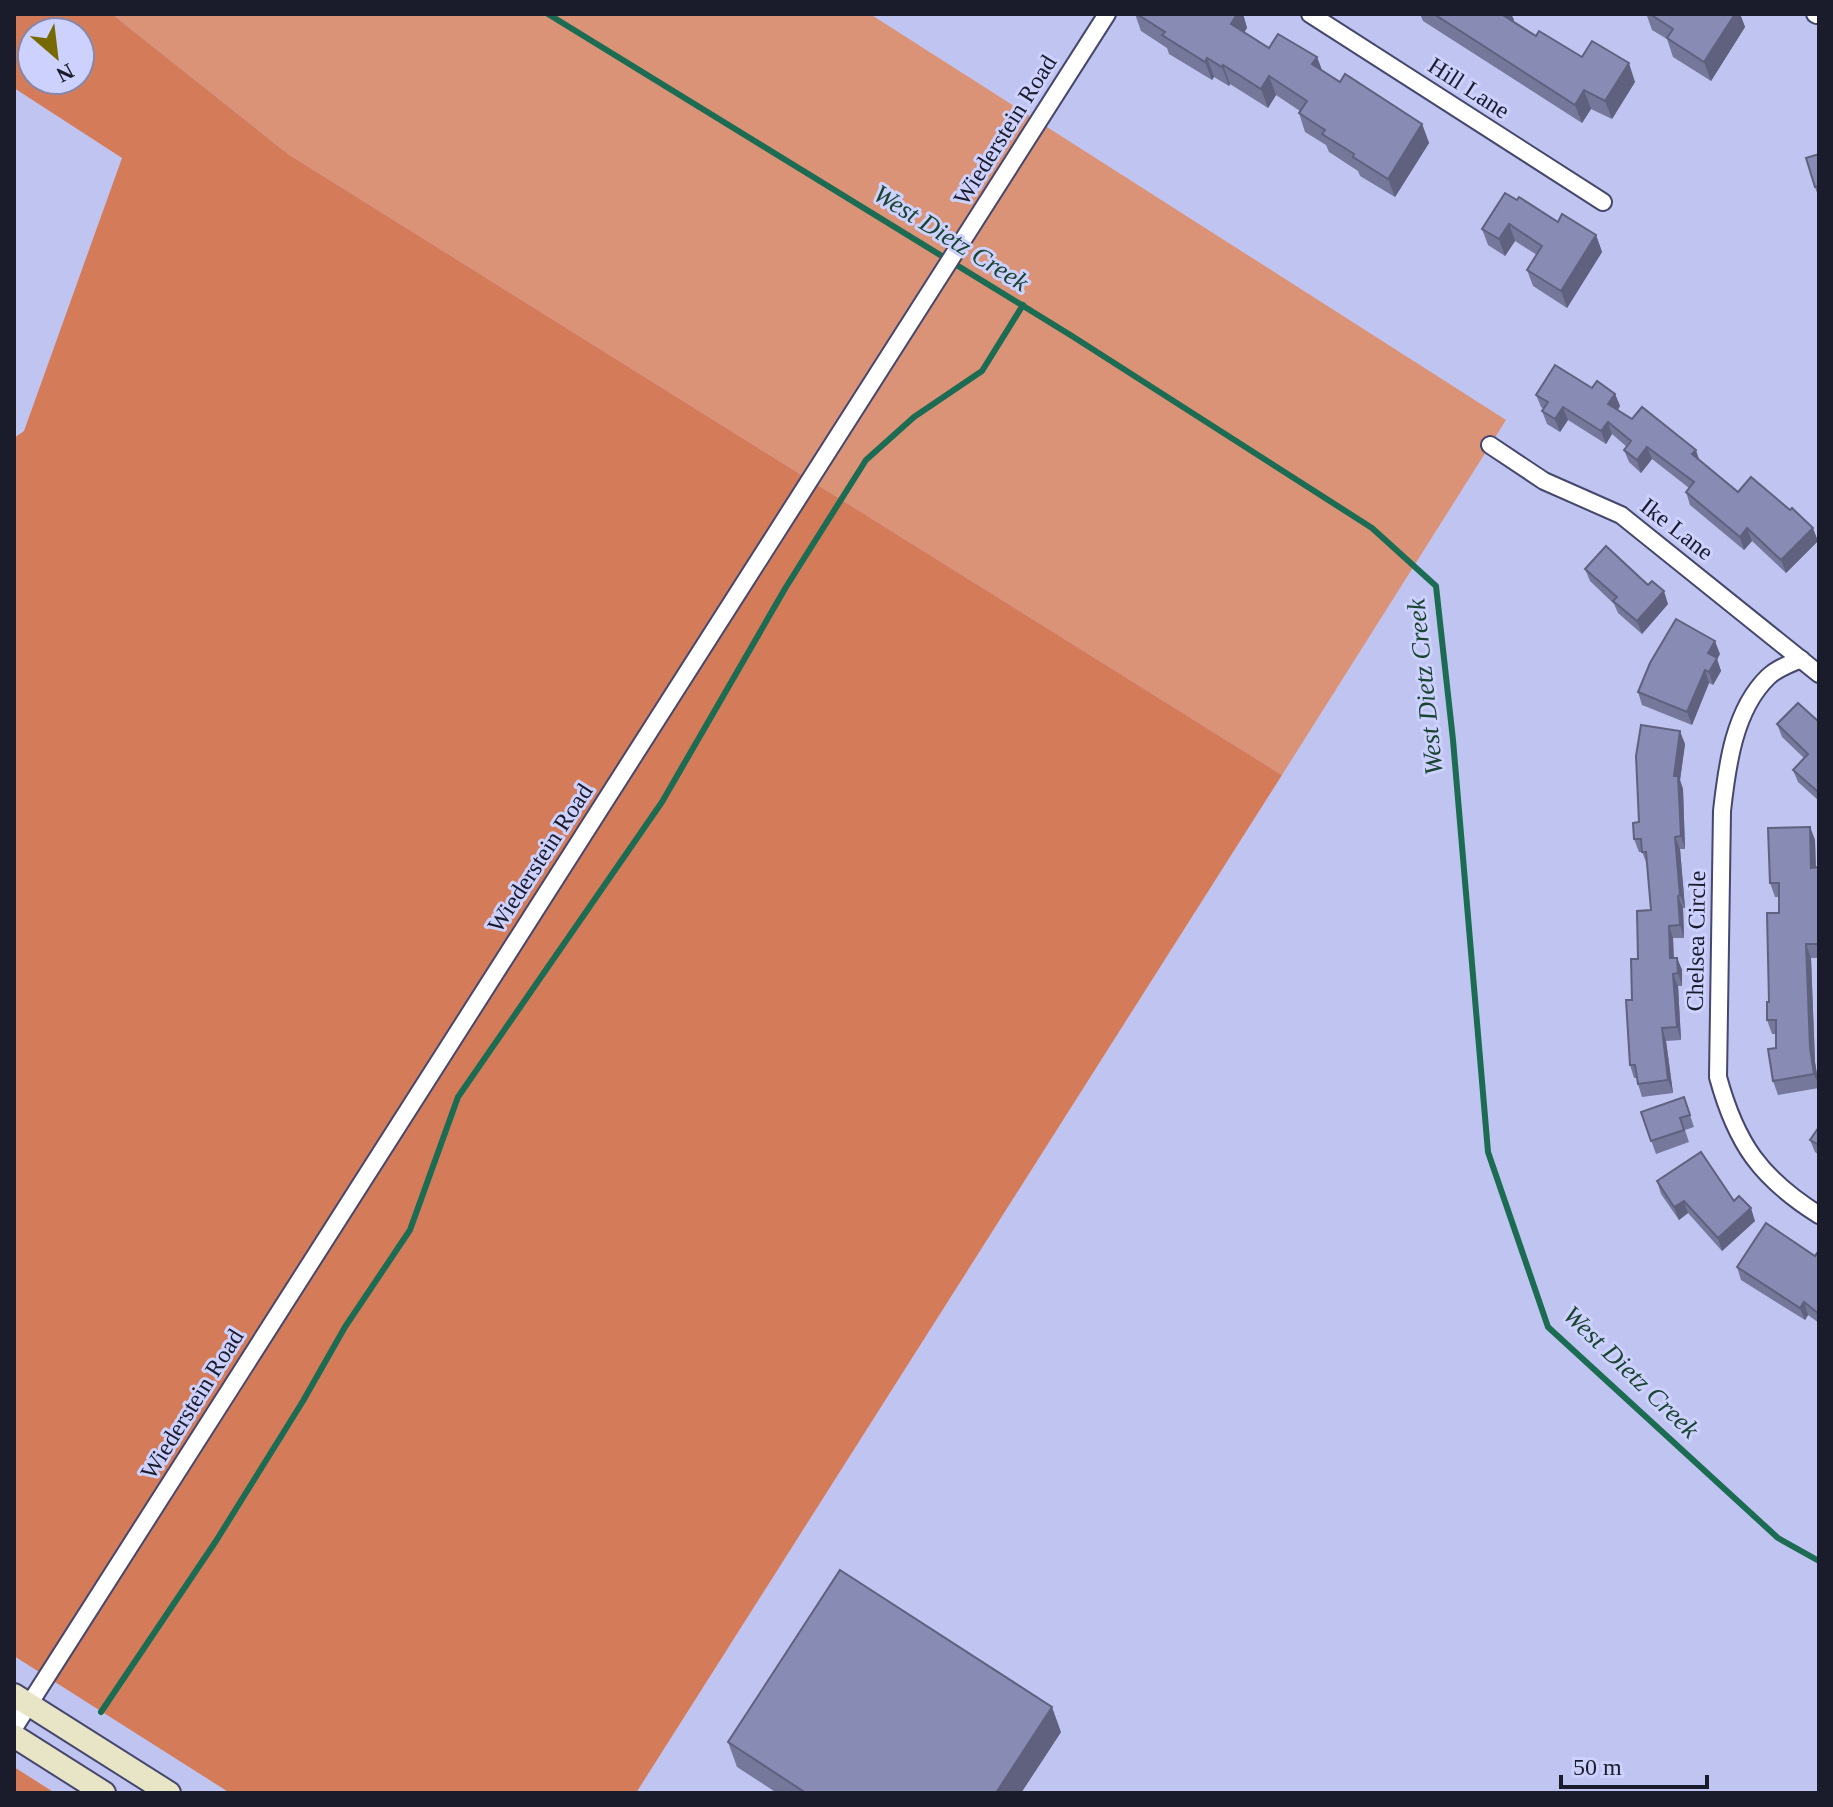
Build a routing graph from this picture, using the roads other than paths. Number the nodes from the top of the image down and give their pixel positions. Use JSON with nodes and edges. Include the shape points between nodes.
{"nodes":[{"id":1,"x":1107,"y":14,"type":"edge"},
{"id":2,"x":1310,"y":14,"type":"edge"},
{"id":3,"x":1603,"y":202,"type":"dead end"},
{"id":4,"x":1490,"y":445,"type":"dead end"},
{"id":5,"x":1801,"y":659,"type":"junction"},
{"id":6,"x":1819,"y":674,"type":"edge"},
{"id":7,"x":1819,"y":1215,"type":"edge"},
{"id":8,"x":22,"y":1700,"type":"edge"},
{"id":9,"x":14,"y":1728,"type":"edge"},
{"id":10,"x":14,"y":1736,"type":"edge"},
{"id":11,"x":104,"y":1793,"type":"edge"},
{"id":12,"x":169,"y":1793,"type":"edge"}],
"edges":[{"from":1,"to":8,"type":"street","name":"Wiederstein Road"},
{"from":2,"to":3,"type":"street","name":"Hill Lane"},
{"from":4,"to":5,"type":"street","name":"Ike Lane","via":[[1544,481],[1621,515]]},
{"from":5,"to":6,"type":"street","name":"Ike Lane"},
{"from":5,"to":7,"type":"street","name":"Chelsea Circle","via":[[1769,676],[1753,698],[1738,729],[1727,774],[1718,1077],[1728,1116],[1765,1174]]},
{"from":8,"to":9,"type":"street","name":"Wiederstein Road"},
{"from":8,"to":12,"type":"main road"},
{"from":10,"to":11,"type":"main road"}]}
